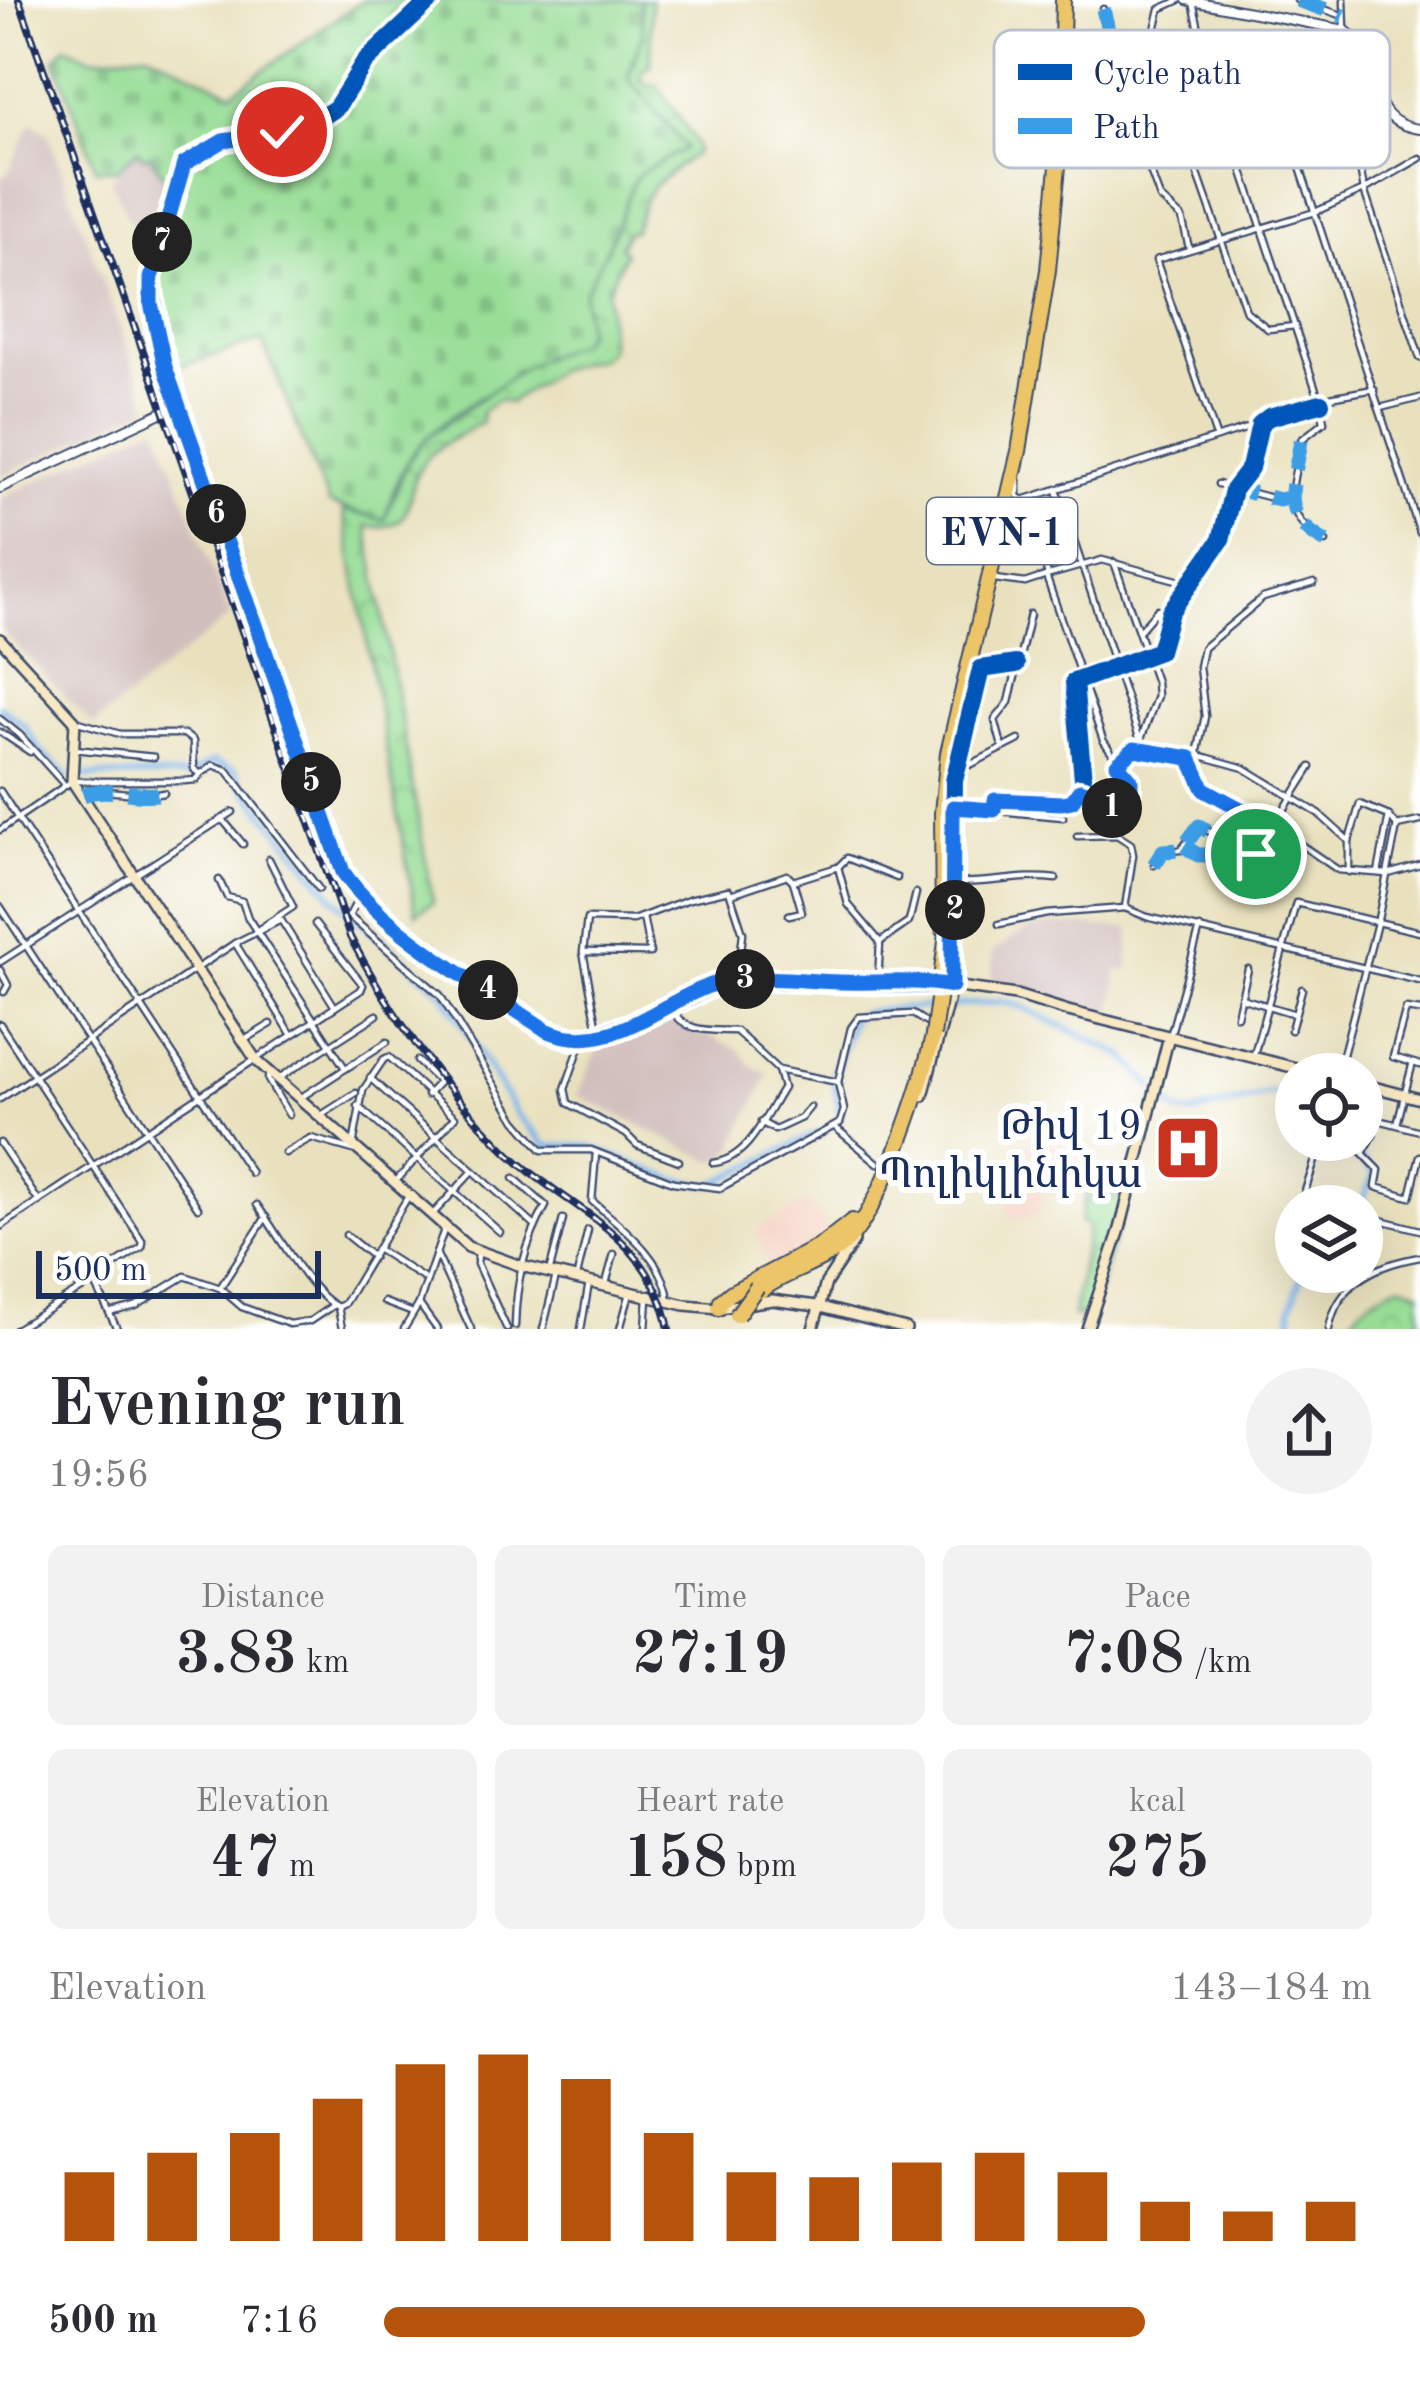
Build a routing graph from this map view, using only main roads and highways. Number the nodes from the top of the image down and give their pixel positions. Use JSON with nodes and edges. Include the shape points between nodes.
{"nodes":[{"id":1,"x":1057,"y":168,"type":"edge"},
{"id":2,"x":1060,"y":168,"type":"edge"},
{"id":3,"x":0,"y":639,"type":"edge"},
{"id":4,"x":945,"y":928,"type":"junction"},
{"id":5,"x":935,"y":1033,"type":"junction"},
{"id":6,"x":1171,"y":1035,"type":"junction"},
{"id":7,"x":1275,"y":1063,"type":"edge"},
{"id":8,"x":1383,"y":1089,"type":"edge"},
{"id":9,"x":1420,"y":1099,"type":"edge"},
{"id":10,"x":889,"y":1164,"type":"junction"},
{"id":11,"x":852,"y":1221,"type":"junction"},
{"id":12,"x":838,"y":1241,"type":"junction"},
{"id":13,"x":763,"y":1292,"type":"junction"},
{"id":14,"x":815,"y":1306,"type":"junction"},
{"id":15,"x":719,"y":1308,"type":"junction"},
{"id":16,"x":738,"y":1322,"type":"edge"},
{"id":17,"x":813,"y":1329,"type":"edge"},
{"id":18,"x":902,"y":1329,"type":"edge"},
{"id":19,"x":1089,"y":1329,"type":"edge"}],
"edges":[{"from":1,"to":4,"type":"highway","number":"EVN-1","via":[[1019,451],[946,766]]},
{"from":2,"to":4,"type":"highway","number":"EVN-1","via":[[1038,375],[953,768]]},
{"from":3,"to":15,"type":"main road","via":[[75,721],[68,783],[256,1060],[478,1253]]},
{"from":4,"to":5,"type":"highway","number":"EVN-1","bridge":true},
{"from":5,"to":6,"type":"main road","via":[[952,986],[1016,994]]},
{"from":5,"to":10,"type":"highway","number":"EVN-1"},
{"from":6,"to":7,"type":"main road"},
{"from":6,"to":19,"type":"main road"},
{"from":8,"to":9,"type":"main road"},
{"from":10,"to":11,"type":"highway"},
{"from":10,"to":12,"type":"highway","via":[[862,1220]]},
{"from":10,"to":14,"type":"main road","number":"EVN-1","via":[[867,1223]]},
{"from":11,"to":12,"type":"highway"},
{"from":11,"to":13,"type":"highway"},
{"from":12,"to":13,"type":"highway"},
{"from":12,"to":15,"type":"highway","via":[[746,1282]]},
{"from":13,"to":14,"type":"main road"},
{"from":13,"to":15,"type":"main road"},
{"from":13,"to":16,"type":"highway","bridge":true},
{"from":14,"to":17,"type":"main road","number":"EVN-1"},
{"from":14,"to":18,"type":"main road"}]}
